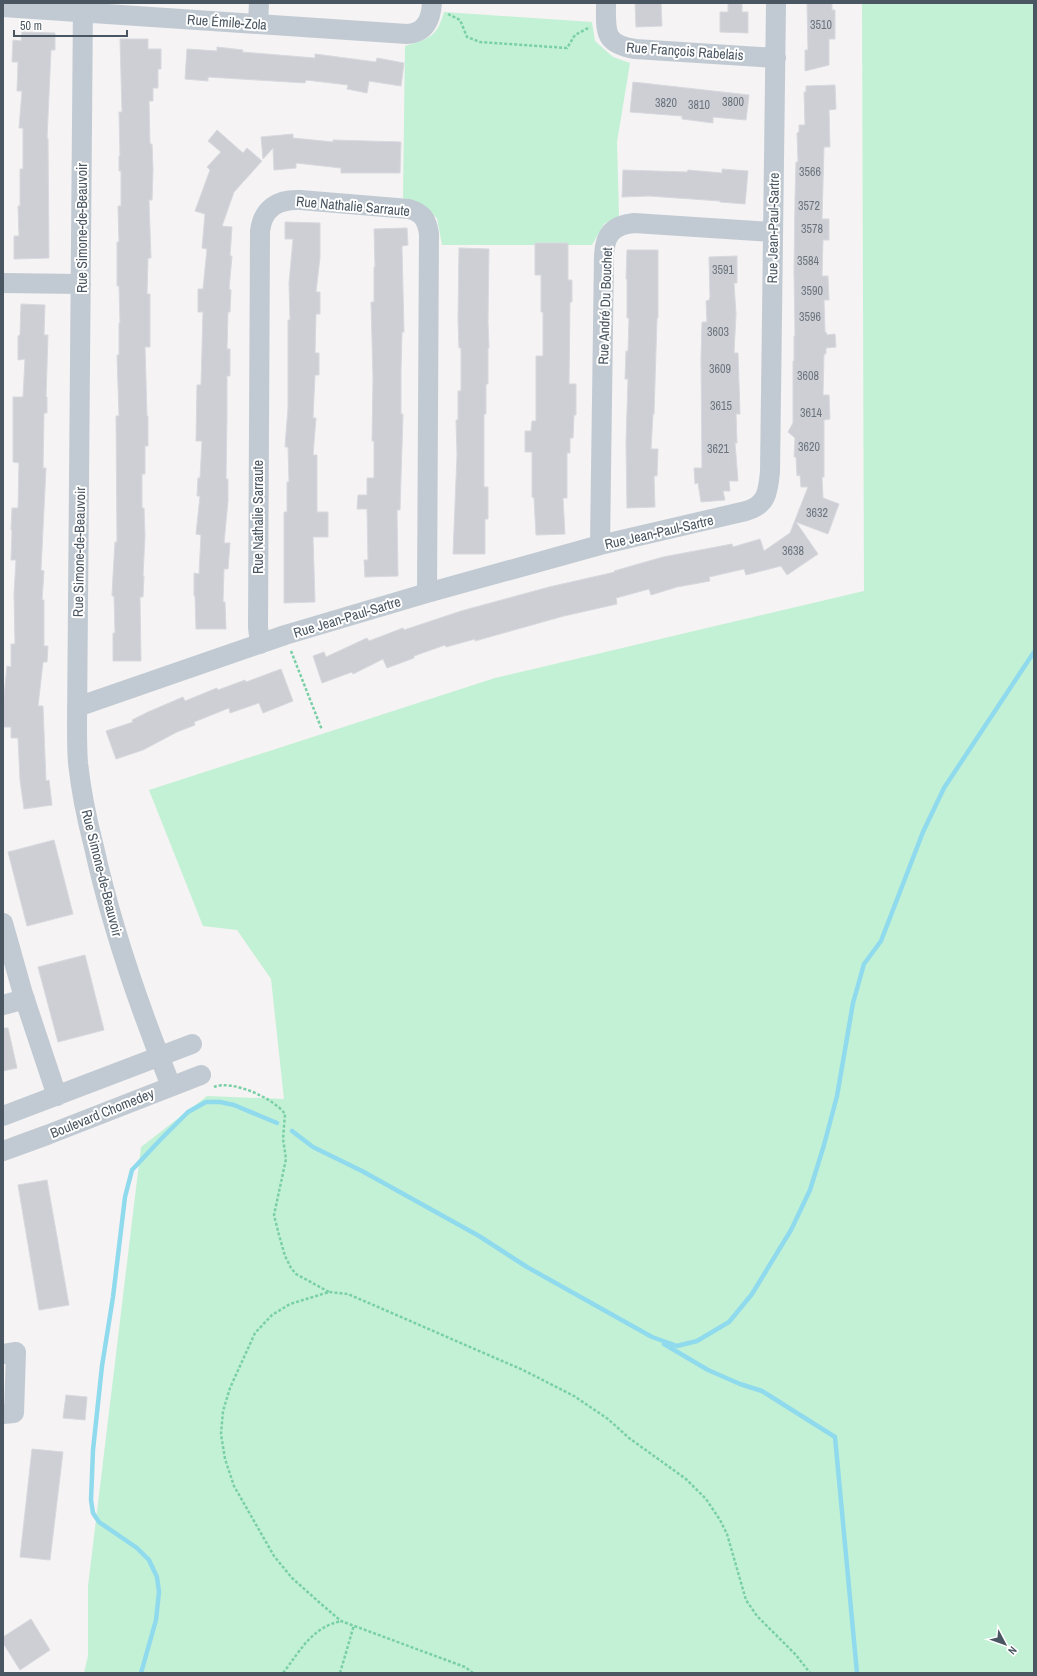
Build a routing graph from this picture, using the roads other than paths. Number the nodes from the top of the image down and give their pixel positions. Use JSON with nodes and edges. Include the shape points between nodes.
{"nodes":[{"id":1,"x":259,"y":3,"type":"edge"},
{"id":2,"x":606,"y":3,"type":"edge"},
{"id":3,"x":776,"y":3,"type":"edge"},
{"id":4,"x":432,"y":4,"type":"edge"},
{"id":5,"x":3,"y":7,"type":"edge"},
{"id":6,"x":83,"y":8,"type":"edge"},
{"id":7,"x":258,"y":24,"type":"junction"},
{"id":8,"x":776,"y":58,"type":"junction"},
{"id":9,"x":772,"y":232,"type":"junction"},
{"id":10,"x":3,"y":283,"type":"edge"},
{"id":11,"x":82,"y":284,"type":"junction"},
{"id":12,"x":600,"y":546,"type":"junction"},
{"id":13,"x":427,"y":593,"type":"junction"},
{"id":14,"x":260,"y":644,"type":"junction"},
{"id":15,"x":77,"y":707,"type":"junction"},
{"id":16,"x":3,"y":923,"type":"edge"},
{"id":17,"x":25,"y":999,"type":"junction"},
{"id":18,"x":3,"y":1005,"type":"edge"},
{"id":19,"x":192,"y":1044,"type":"dead end"},
{"id":20,"x":159,"y":1057,"type":"junction"},
{"id":21,"x":204,"y":1082,"type":"road end"},
{"id":22,"x":171,"y":1086,"type":"junction"},
{"id":23,"x":57,"y":1096,"type":"junction"},
{"id":24,"x":3,"y":1116,"type":"edge"},
{"id":25,"x":3,"y":1151,"type":"edge"},
{"id":26,"x":3,"y":1354,"type":"edge"},
{"id":27,"x":3,"y":1414,"type":"edge"}],
"edges":[{"from":1,"to":7,"type":"street"},
{"from":2,"to":8,"type":"street","name":"Rue François Rabelais","via":[[606,32],[616,44],[629,48]]},
{"from":3,"to":8,"type":"street","name":"Rue Jean-Paul-Sartre"},
{"from":4,"to":7,"type":"street","name":"Rue Émile-Zola","via":[[428,21],[420,31],[414,33]]},
{"from":5,"to":6,"type":"street","name":"Rue Émile-Zola"},
{"from":6,"to":7,"type":"street","name":"Rue Émile-Zola"},
{"from":6,"to":11,"type":"street","name":"Rue Simone-de-Beauvoir"},
{"from":8,"to":9,"type":"street","name":"Rue Jean-Paul-Sartre"},
{"from":9,"to":12,"type":"street","name":"Rue Jean-Paul-Sartre","via":[[770,472],[765,498],[757,507],[746,511]]},
{"from":9,"to":12,"type":"street","name":"Rue André Du Bouchet","via":[[634,223],[616,228],[607,238],[604,263]]},
{"from":10,"to":11,"type":"street"},
{"from":11,"to":15,"type":"street","name":"Rue Simone-de-Beauvoir"},
{"from":12,"to":13,"type":"street","name":"Rue Jean-Paul-Sartre"},
{"from":13,"to":14,"type":"street","name":"Rue Jean-Paul-Sartre"},
{"from":13,"to":14,"type":"street","name":"Rue Nathalie Sarraute","via":[[427,221],[409,208],[284,201],[268,211],[260,231]]},
{"from":14,"to":15,"type":"street","name":"Rue Jean-Paul-Sartre"},
{"from":15,"to":20,"type":"street","name":"Rue Simone-de-Beauvoir","via":[[78,763],[100,876],[113,923]]},
{"from":16,"to":17,"type":"street"},
{"from":17,"to":18,"type":"street"},
{"from":17,"to":23,"type":"street"},
{"from":19,"to":20,"type":"street"},
{"from":20,"to":22,"type":"street","name":"Rue Simone-de-Beauvoir"},
{"from":20,"to":23,"type":"street"},
{"from":21,"to":22,"type":"street","name":"Boulevard Chomedey"},
{"from":22,"to":25,"type":"street","name":"Boulevard Chomedey"},
{"from":23,"to":24,"type":"street"},
{"from":26,"to":27,"type":"street","via":[[16,1352],[14,1413]]}]}
